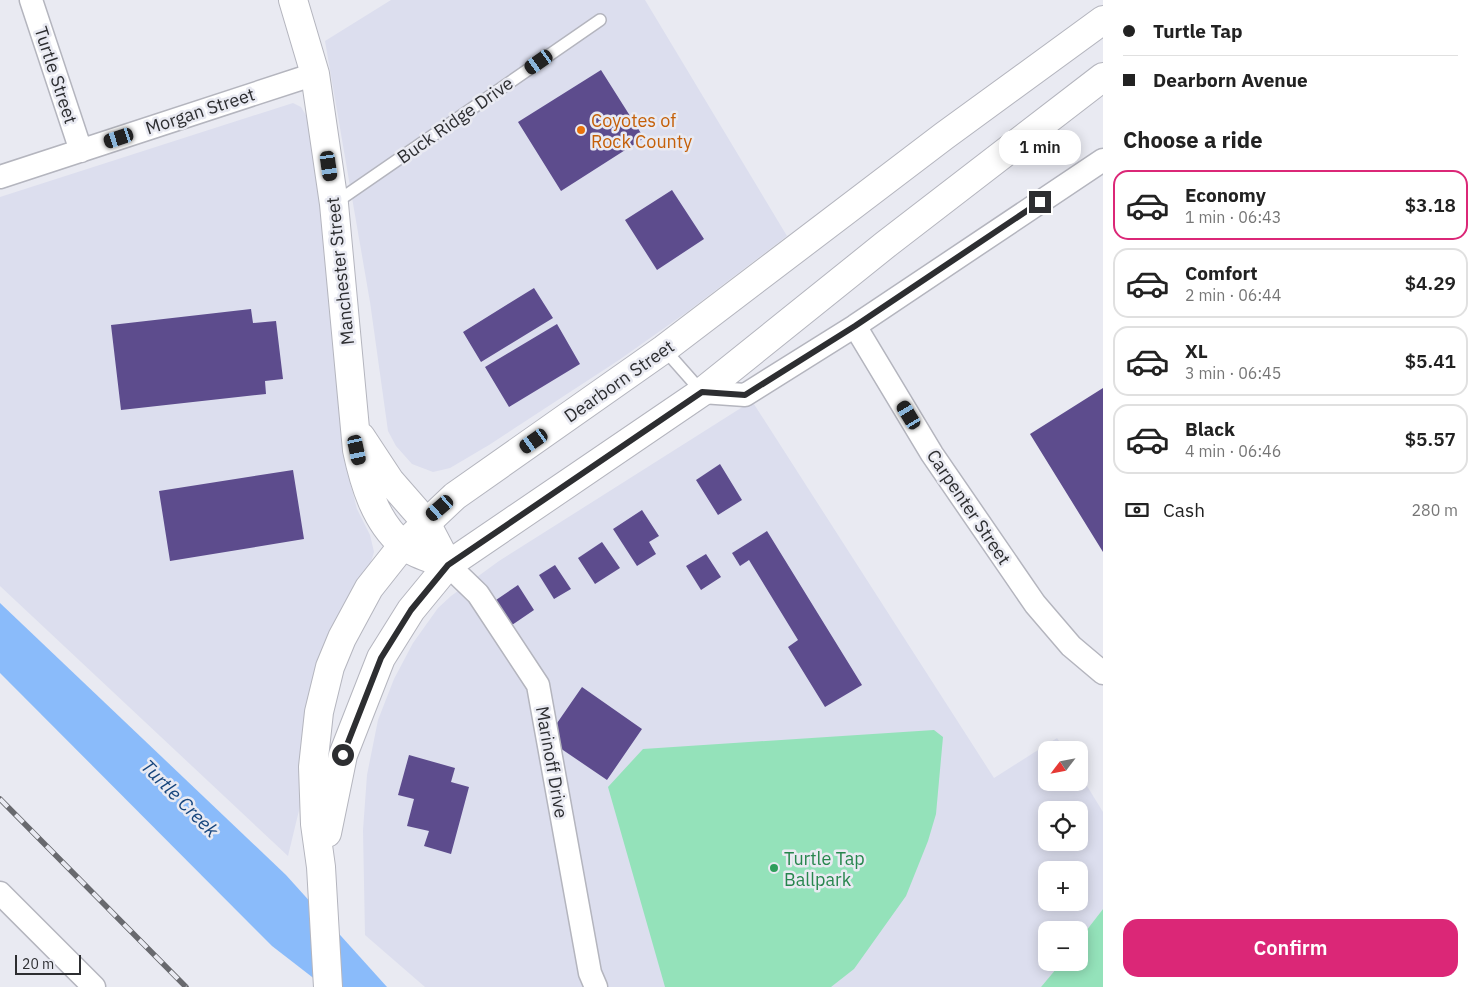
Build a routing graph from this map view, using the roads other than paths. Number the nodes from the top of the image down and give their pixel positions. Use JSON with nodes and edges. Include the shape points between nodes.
{"nodes":[{"id":1,"x":31,"y":0,"type":"edge"},
{"id":2,"x":293,"y":0,"type":"edge"},
{"id":3,"x":600,"y":20,"type":"dead end"},
{"id":4,"x":1103,"y":20,"type":"edge"},
{"id":5,"x":315,"y":74,"type":"junction"},
{"id":6,"x":1103,"y":77,"type":"edge"},
{"id":7,"x":81,"y":151,"type":"junction"},
{"id":8,"x":1103,"y":160,"type":"edge"},
{"id":9,"x":0,"y":177,"type":"edge"},
{"id":10,"x":334,"y":204,"type":"junction"},
{"id":11,"x":855,"y":326,"type":"junction"},
{"id":12,"x":664,"y":349,"type":"junction"},
{"id":13,"x":702,"y":392,"type":"junction"},
{"id":14,"x":355,"y":427,"type":"junction"},
{"id":15,"x":425,"y":521,"type":"junction"},
{"id":16,"x":403,"y":545,"type":"junction"},
{"id":17,"x":448,"y":565,"type":"junction"},
{"id":18,"x":1103,"y":673,"type":"edge"},
{"id":19,"x":321,"y":867,"type":"junction"},
{"id":20,"x":0,"y":893,"type":"edge"},
{"id":21,"x":94,"y":987,"type":"edge"},
{"id":22,"x":328,"y":987,"type":"edge"},
{"id":23,"x":596,"y":987,"type":"edge"}],
"edges":[{"from":1,"to":7,"type":"street","name":"Turtle Street"},
{"from":2,"to":5,"type":"main road","name":"Manchester Street"},
{"from":3,"to":10,"type":"lane","name":"Buck Ridge Drive"},
{"from":4,"to":12,"type":"main road","name":"Dearborn Street","via":[[944,136]]},
{"from":5,"to":7,"type":"street","name":"Morgan Street"},
{"from":5,"to":10,"type":"main road","name":"Manchester Street"},
{"from":6,"to":13,"type":"main road"},
{"from":7,"to":9,"type":"street","name":"Morgan Street"},
{"from":8,"to":11,"type":"street"},
{"from":10,"to":14,"type":"main road","name":"Manchester Street"},
{"from":11,"to":13,"type":"street","via":[[745,395]]},
{"from":11,"to":18,"type":"street","name":"Carpenter Street","via":[[932,454],[1035,604],[1071,646]]},
{"from":12,"to":13,"type":"lane"},
{"from":12,"to":15,"type":"main road","name":"Dearborn Street","via":[[455,496]]},
{"from":13,"to":17,"type":"main road"},
{"from":14,"to":15,"type":"main road","name":"Manchester Street","via":[[390,481]]},
{"from":14,"to":16,"type":"main road","name":"Manchester Street","via":[[364,482],[384,522]]},
{"from":15,"to":16,"type":"main road","name":"Dearborn Street"},
{"from":15,"to":17,"type":"main road","name":"Manchester Street"},
{"from":16,"to":17,"type":"main road","name":"Manchester Street"},
{"from":16,"to":19,"type":"main road","name":"Dearborn Street","via":[[369,588],[330,667],[319,712],[313,767],[315,824]]},
{"from":17,"to":19,"type":"main road","via":[[411,610],[381,658],[343,755]]},
{"from":17,"to":23,"type":"street","name":"Marinoff Drive","via":[[478,594],[538,685],[590,973]]},
{"from":19,"to":22,"type":"main road"},
{"from":20,"to":21,"type":"street"}]}
